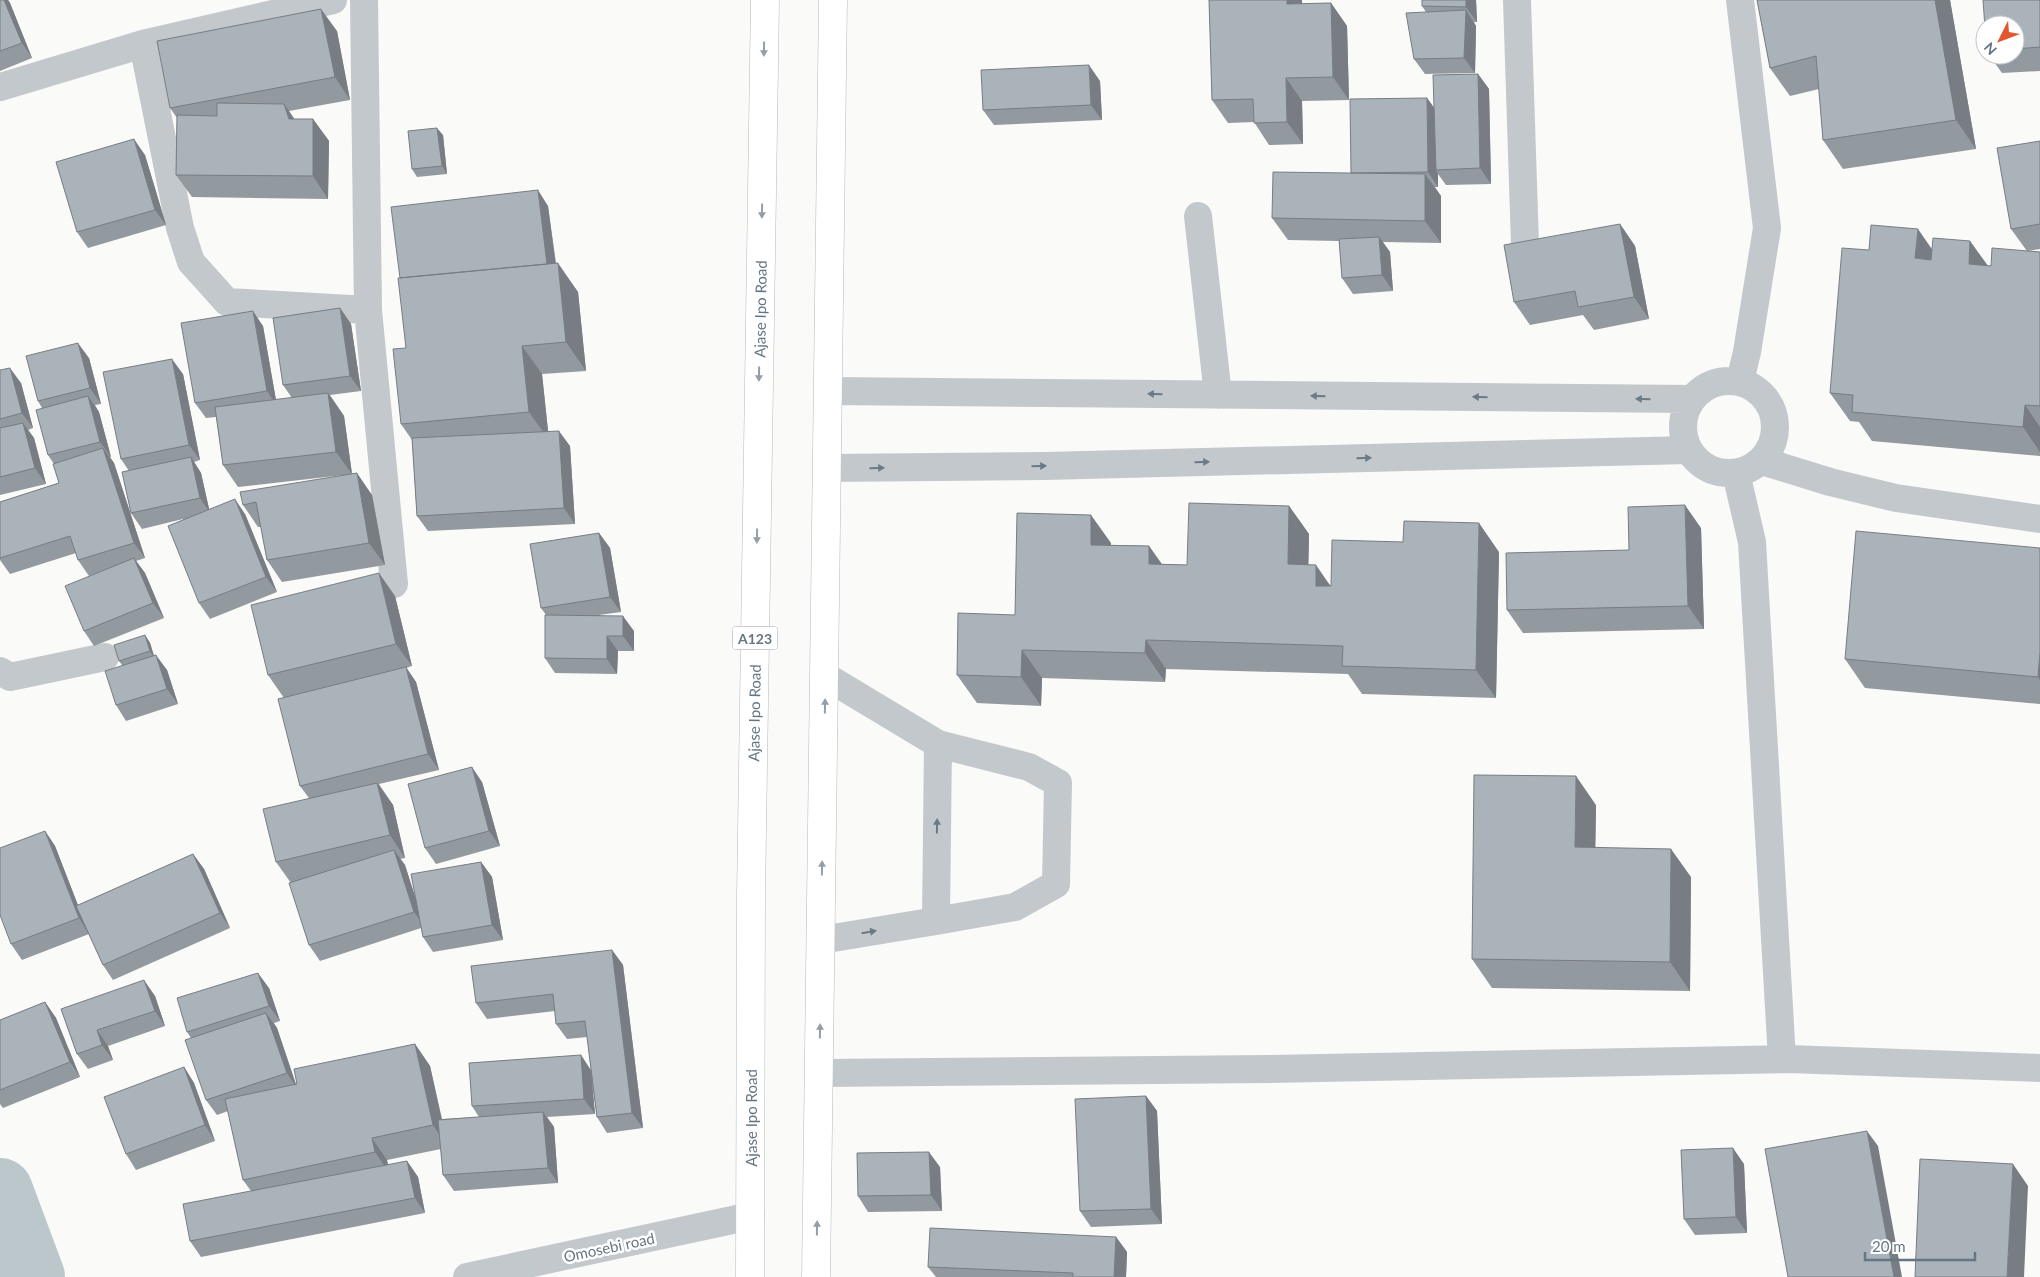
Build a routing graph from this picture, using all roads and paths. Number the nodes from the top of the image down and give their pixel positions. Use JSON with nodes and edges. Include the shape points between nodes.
{"nodes":[{"id":1,"x":333,"y":0,"type":"edge"},
{"id":2,"x":364,"y":0,"type":"edge"},
{"id":3,"x":765,"y":0,"type":"edge"},
{"id":4,"x":833,"y":0,"type":"edge"},
{"id":5,"x":1518,"y":0,"type":"edge"},
{"id":6,"x":1740,"y":0,"type":"edge"},
{"id":7,"x":143,"y":44,"type":"junction"},
{"id":8,"x":0,"y":87,"type":"edge"},
{"id":9,"x":1198,"y":216,"type":"dead end"},
{"id":10,"x":1525,"y":245,"type":"edge"},
{"id":11,"x":368,"y":310,"type":"junction"},
{"id":12,"x":1740,"y":381,"type":"junction"},
{"id":13,"x":829,"y":391,"type":"junction"},
{"id":14,"x":1218,"y":395,"type":"junction"},
{"id":15,"x":1691,"y":399,"type":"junction"},
{"id":16,"x":1689,"y":450,"type":"junction"},
{"id":17,"x":1762,"y":461,"type":"junction"},
{"id":18,"x":828,"y":468,"type":"junction"},
{"id":19,"x":1736,"y":473,"type":"junction"},
{"id":20,"x":2040,"y":519,"type":"edge"},
{"id":21,"x":394,"y":584,"type":"dead end"},
{"id":22,"x":105,"y":658,"type":"dead end"},
{"id":23,"x":0,"y":671,"type":"edge"},
{"id":24,"x":825,"y":676,"type":"junction"},
{"id":25,"x":938,"y":744,"type":"junction"},
{"id":26,"x":936,"y":921,"type":"junction"},
{"id":27,"x":821,"y":940,"type":"junction"},
{"id":28,"x":1782,"y":1060,"type":"junction"},
{"id":29,"x":2040,"y":1068,"type":"edge"},
{"id":30,"x":819,"y":1073,"type":"junction"},
{"id":31,"x":751,"y":1216,"type":"junction"},
{"id":32,"x":467,"y":1277,"type":"edge"},
{"id":33,"x":750,"y":1277,"type":"edge"},
{"id":34,"x":816,"y":1277,"type":"edge"}],
"edges":[{"from":1,"to":7,"type":"street"},
{"from":2,"to":11,"type":"street"},
{"from":3,"to":31,"type":"highway","name":"Ajase Ipo Road","number":"A123","one_way":true,"via":[[751,896]]},
{"from":4,"to":13,"type":"highway"},
{"from":5,"to":10,"type":"street"},
{"from":6,"to":12,"type":"street","via":[[1767,228]]},
{"from":7,"to":8,"type":"street"},
{"from":7,"to":11,"type":"street","via":[[180,228],[191,262],[207,282],[227,302]]},
{"from":9,"to":14,"type":"street"},
{"from":11,"to":21,"type":"street"},
{"from":12,"to":15,"type":"street","via":[[1722,380],[1705,386]]},
{"from":12,"to":17,"type":"street","via":[[1758,390],[1771,405],[1776,424],[1773,444]]},
{"from":14,"to":13,"type":"street","one_way":true},
{"from":13,"to":18,"type":"highway"},
{"from":15,"to":14,"type":"street","one_way":true},
{"from":15,"to":16,"type":"street","via":[[1684,416],[1683,433]]},
{"from":18,"to":16,"type":"street","one_way":true,"via":[[1046,466]]},
{"from":16,"to":19,"type":"street","via":[[1702,464],[1718,472]]},
{"from":17,"to":19,"type":"street"},
{"from":17,"to":20,"type":"street","via":[[1896,498]]},
{"from":18,"to":24,"type":"highway"},
{"from":19,"to":28,"type":"street","via":[[1752,542]]},
{"from":22,"to":23,"type":"street","via":[[10,677]]},
{"from":24,"to":25,"type":"street"},
{"from":27,"to":24,"type":"highway","one_way":true},
{"from":26,"to":25,"type":"street","one_way":true},
{"from":25,"to":26,"type":"street","via":[[1029,767],[1058,783],[1056,884],[1015,907]]},
{"from":27,"to":26,"type":"street","one_way":true},
{"from":30,"to":27,"type":"highway","one_way":true},
{"from":28,"to":29,"type":"street"},
{"from":28,"to":30,"type":"street"},
{"from":34,"to":30,"type":"highway","one_way":true},
{"from":31,"to":32,"type":"street","name":"Omosebi road"},
{"from":31,"to":33,"type":"highway","name":"Ajase Ipo Road","number":"A123"}]}
